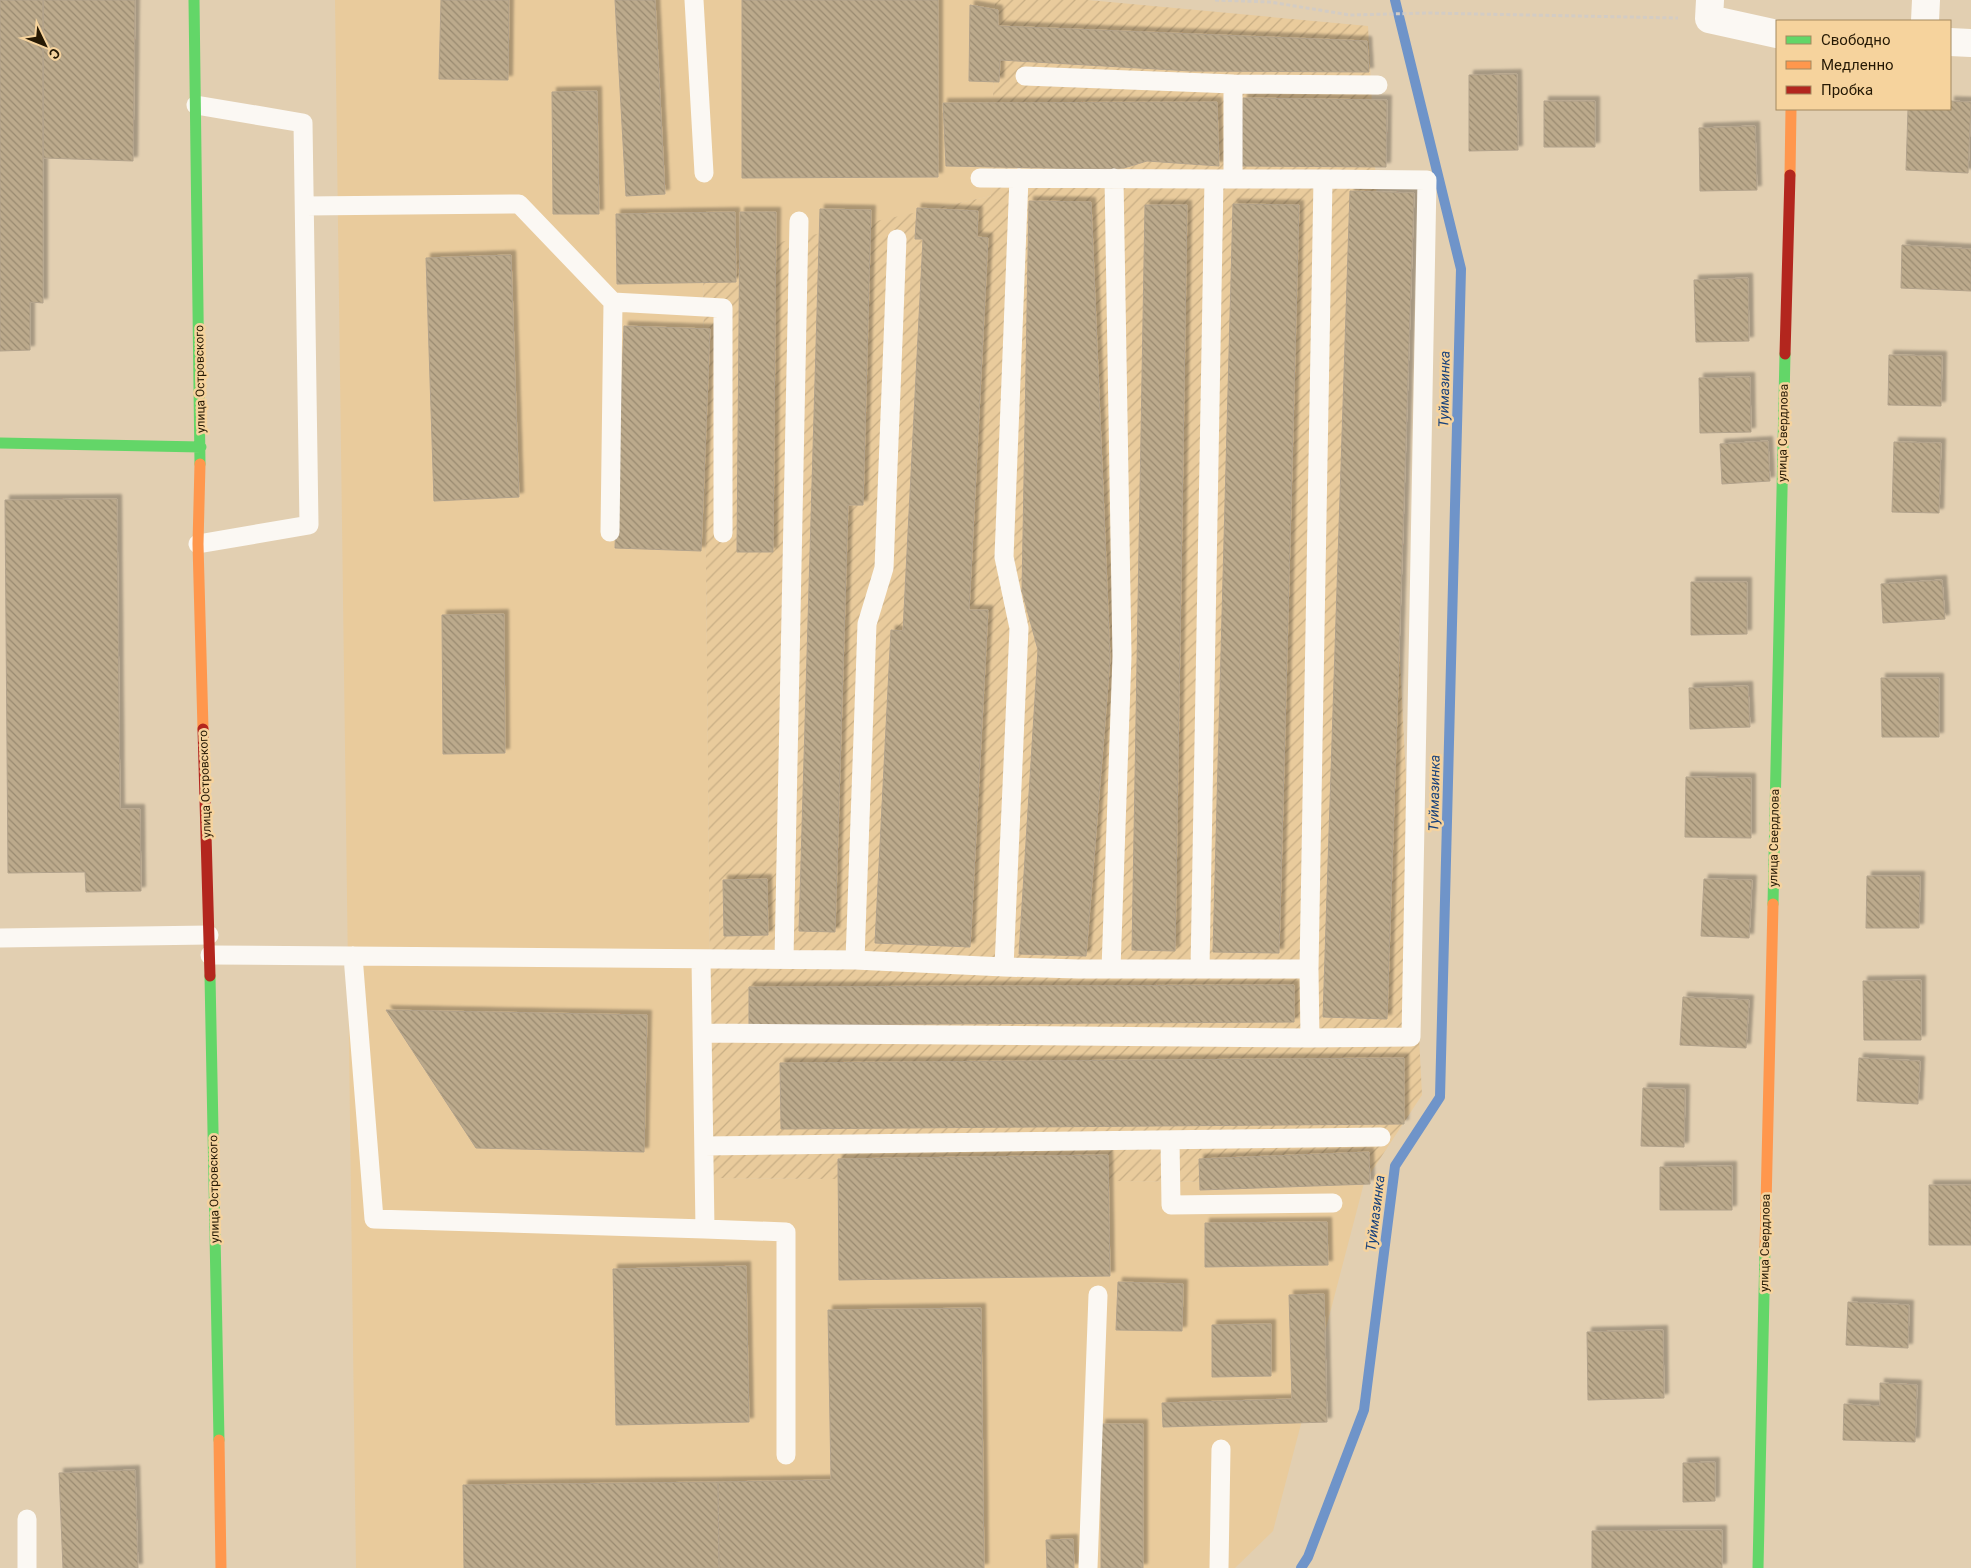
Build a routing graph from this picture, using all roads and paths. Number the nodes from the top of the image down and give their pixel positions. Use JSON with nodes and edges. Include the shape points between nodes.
{"nodes":[{"id":1,"x":194,"y":0,"type":"edge"},
{"id":2,"x":694,"y":0,"type":"edge"},
{"id":3,"x":1215,"y":0,"type":"edge"},
{"id":4,"x":1926,"y":0,"type":"edge"},
{"id":5,"x":1709,"y":9,"type":"edge"},
{"id":6,"x":1925,"y":20,"type":"edge"},
{"id":7,"x":1776,"y":34,"type":"edge"},
{"id":8,"x":1951,"y":42,"type":"edge"},
{"id":9,"x":1971,"y":43,"type":"edge"},
{"id":10,"x":1024,"y":76,"type":"dead end"},
{"id":11,"x":1233,"y":84,"type":"junction"},
{"id":12,"x":1378,"y":85,"type":"dead end"},
{"id":13,"x":196,"y":105,"type":"junction"},
{"id":14,"x":1791,"y":110,"type":"edge"},
{"id":15,"x":704,"y":173,"type":"dead end"},
{"id":16,"x":980,"y":178,"type":"dead end"},
{"id":17,"x":1019,"y":178,"type":"junction"},
{"id":18,"x":1114,"y":178,"type":"junction"},
{"id":19,"x":1214,"y":179,"type":"junction"},
{"id":20,"x":1233,"y":179,"type":"junction"},
{"id":21,"x":1323,"y":179,"type":"junction"},
{"id":22,"x":305,"y":206,"type":"junction"},
{"id":23,"x":799,"y":222,"type":"dead end"},
{"id":24,"x":897,"y":239,"type":"dead end"},
{"id":25,"x":613,"y":302,"type":"junction"},
{"id":26,"x":0,"y":444,"type":"edge"},
{"id":27,"x":201,"y":447,"type":"junction"},
{"id":28,"x":610,"y":532,"type":"dead end"},
{"id":29,"x":723,"y":533,"type":"dead end"},
{"id":30,"x":198,"y":544,"type":"junction"},
{"id":31,"x":209,"y":935,"type":"junction"},
{"id":32,"x":0,"y":938,"type":"edge"},
{"id":33,"x":210,"y":955,"type":"junction"},
{"id":34,"x":353,"y":956,"type":"junction"},
{"id":35,"x":701,"y":959,"type":"junction"},
{"id":36,"x":784,"y":959,"type":"junction"},
{"id":37,"x":854,"y":960,"type":"junction"},
{"id":38,"x":1004,"y":967,"type":"junction"},
{"id":39,"x":1111,"y":969,"type":"junction"},
{"id":40,"x":1200,"y":969,"type":"junction"},
{"id":41,"x":1310,"y":969,"type":"junction"},
{"id":42,"x":703,"y":1033,"type":"junction"},
{"id":43,"x":1310,"y":1038,"type":"junction"},
{"id":44,"x":1381,"y":1137,"type":"dead end"},
{"id":45,"x":1170,"y":1140,"type":"junction"},
{"id":46,"x":704,"y":1146,"type":"junction"},
{"id":47,"x":1333,"y":1203,"type":"dead end"},
{"id":48,"x":705,"y":1229,"type":"junction"},
{"id":49,"x":1098,"y":1295,"type":"dead end"},
{"id":50,"x":1221,"y":1449,"type":"dead end"},
{"id":51,"x":786,"y":1456,"type":"dead end"},
{"id":52,"x":28,"y":1519,"type":"dead end"},
{"id":53,"x":27,"y":1568,"type":"edge"},
{"id":54,"x":221,"y":1568,"type":"edge"},
{"id":55,"x":1088,"y":1568,"type":"edge"},
{"id":56,"x":1219,"y":1568,"type":"edge"},
{"id":57,"x":1758,"y":1568,"type":"edge"}],
"edges":[{"from":1,"to":13,"type":"street","name":"улица Островского"},
{"from":2,"to":15,"type":"lane"},
{"from":3,"to":5,"type":"path","via":[[1270,2],[1350,15]]},
{"from":4,"to":6,"type":"street"},
{"from":5,"to":7,"type":"street"},
{"from":8,"to":9,"type":"street"},
{"from":10,"to":11,"type":"lane"},
{"from":11,"to":12,"type":"lane"},
{"from":11,"to":20,"type":"lane"},
{"from":13,"to":22,"type":"lane","via":[[303,123]]},
{"from":13,"to":27,"type":"street","name":"улица Островского"},
{"from":14,"to":57,"type":"street","name":"улица Свердлова"},
{"from":16,"to":17,"type":"lane"},
{"from":17,"to":18,"type":"lane"},
{"from":17,"to":38,"type":"lane","via":[[1004,557],[1019,628]]},
{"from":18,"to":19,"type":"lane"},
{"from":18,"to":39,"type":"lane","via":[[1122,656]]},
{"from":19,"to":20,"type":"lane"},
{"from":19,"to":40,"type":"lane"},
{"from":20,"to":21,"type":"lane"},
{"from":21,"to":41,"type":"lane"},
{"from":21,"to":43,"type":"lane","via":[[1427,180],[1411,1037]]},
{"from":22,"to":25,"type":"lane","via":[[519,204]]},
{"from":22,"to":30,"type":"lane","via":[[309,525]]},
{"from":23,"to":36,"type":"lane"},
{"from":24,"to":37,"type":"lane","via":[[884,568],[867,624]]},
{"from":25,"to":28,"type":"lane"},
{"from":25,"to":29,"type":"lane","via":[[723,308]]},
{"from":26,"to":27,"type":"street"},
{"from":27,"to":30,"type":"street","name":"улица Островского"},
{"from":30,"to":31,"type":"street","name":"улица Островского"},
{"from":31,"to":32,"type":"lane"},
{"from":31,"to":33,"type":"street","name":"улица Островского"},
{"from":33,"to":34,"type":"lane"},
{"from":33,"to":54,"type":"street","name":"улица Островского"},
{"from":34,"to":35,"type":"lane"},
{"from":34,"to":48,"type":"lane","via":[[374,1220]]},
{"from":35,"to":36,"type":"lane"},
{"from":35,"to":42,"type":"lane"},
{"from":36,"to":37,"type":"lane"},
{"from":37,"to":38,"type":"lane"},
{"from":38,"to":39,"type":"lane"},
{"from":39,"to":40,"type":"lane"},
{"from":40,"to":41,"type":"lane"},
{"from":41,"to":43,"type":"lane"},
{"from":42,"to":43,"type":"lane"},
{"from":42,"to":46,"type":"lane"},
{"from":44,"to":45,"type":"lane"},
{"from":45,"to":46,"type":"lane"},
{"from":45,"to":47,"type":"lane","via":[[1171,1205]]},
{"from":46,"to":48,"type":"lane"},
{"from":48,"to":51,"type":"lane","via":[[786,1232]]},
{"from":49,"to":55,"type":"lane"},
{"from":50,"to":56,"type":"lane"},
{"from":52,"to":53,"type":"lane"}]}
